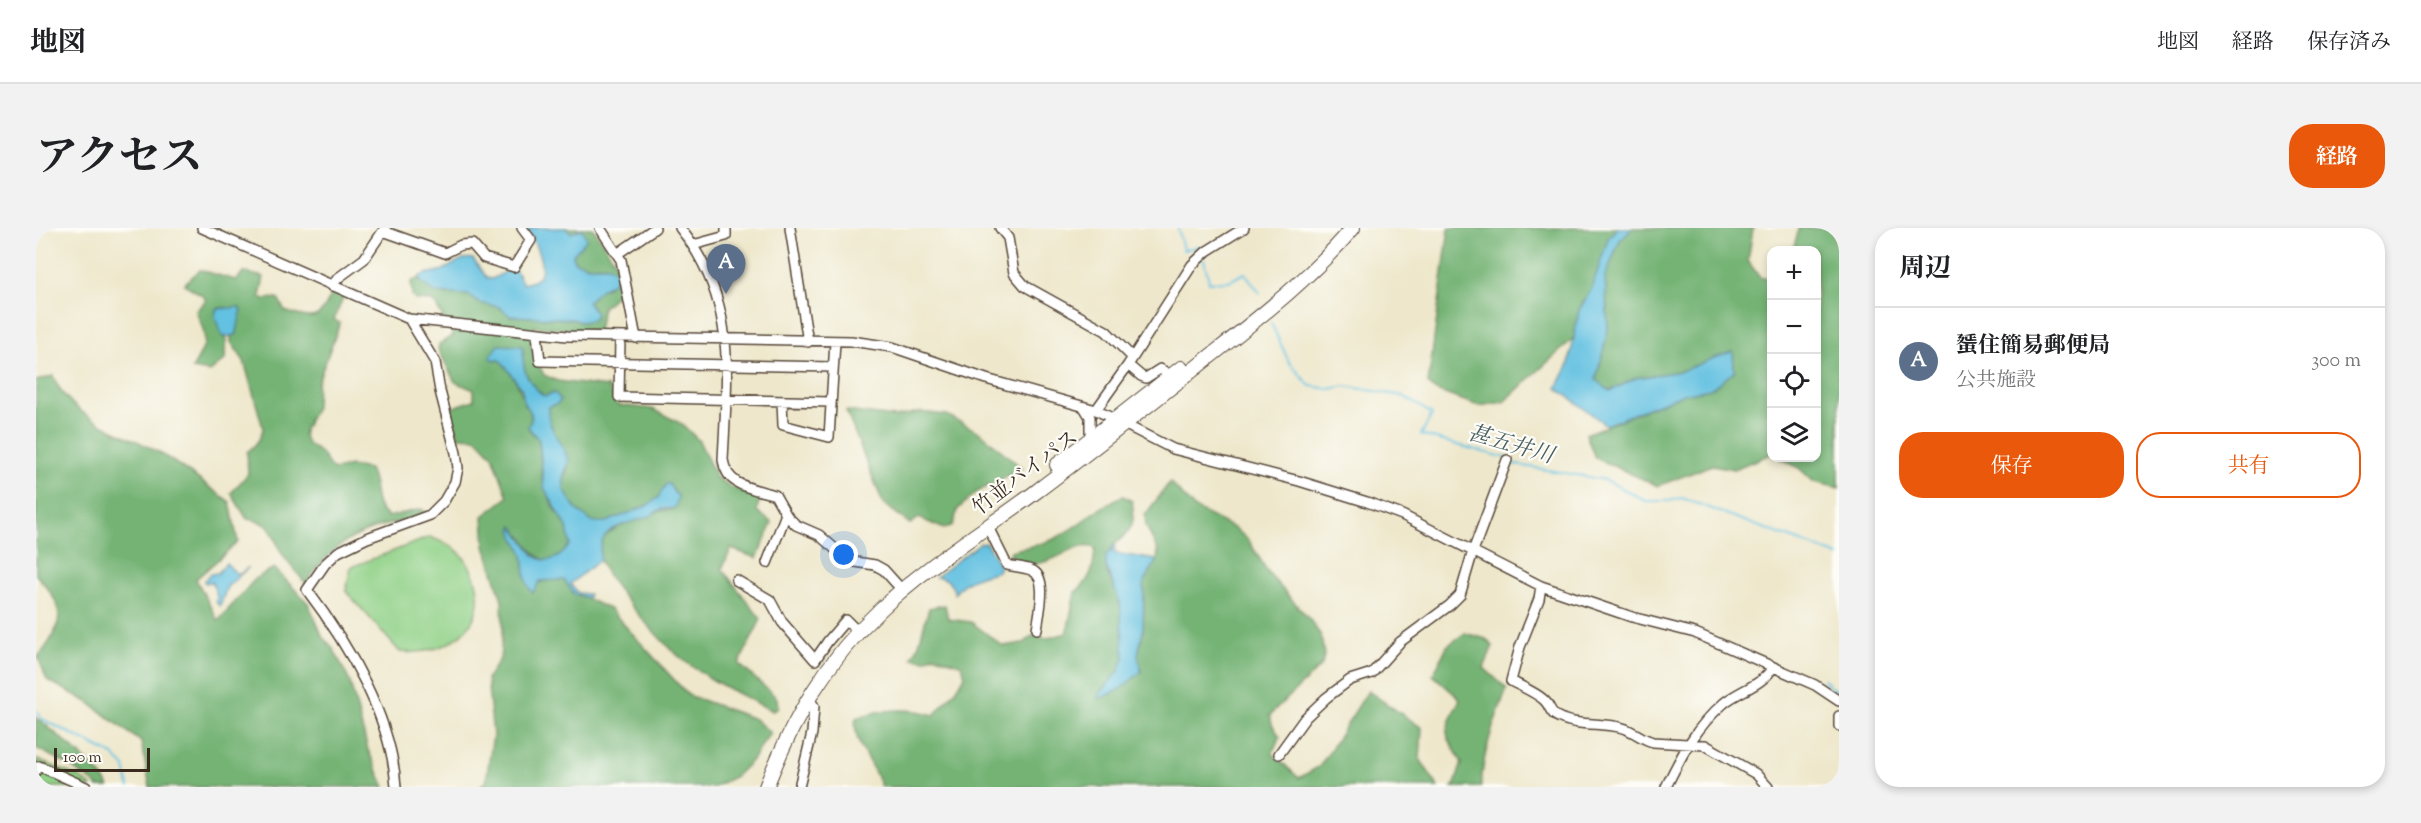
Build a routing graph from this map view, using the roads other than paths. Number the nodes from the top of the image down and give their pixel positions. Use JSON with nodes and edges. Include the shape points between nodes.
{"nodes":[{"id":1,"x":202,"y":228,"type":"edge"},
{"id":2,"x":522,"y":228,"type":"edge"},
{"id":3,"x":600,"y":228,"type":"edge"},
{"id":4,"x":655,"y":228,"type":"edge"},
{"id":5,"x":680,"y":228,"type":"edge"},
{"id":6,"x":726,"y":228,"type":"edge"},
{"id":7,"x":790,"y":228,"type":"edge"},
{"id":8,"x":1000,"y":228,"type":"edge"},
{"id":9,"x":1244,"y":228,"type":"edge"},
{"id":10,"x":1344,"y":228,"type":"edge"},
{"id":11,"x":1353,"y":228,"type":"edge"},
{"id":12,"x":384,"y":230,"type":"edge"},
{"id":13,"x":1228,"y":232,"type":"edge"},
{"id":14,"x":693,"y":245,"type":"junction"},
{"id":15,"x":617,"y":254,"type":"junction"},
{"id":16,"x":332,"y":285,"type":"junction"},
{"id":17,"x":409,"y":319,"type":"junction"},
{"id":18,"x":537,"y":334,"type":"junction"},
{"id":19,"x":620,"y":338,"type":"junction"},
{"id":20,"x":636,"y":338,"type":"junction"},
{"id":21,"x":726,"y":339,"type":"junction"},
{"id":22,"x":808,"y":342,"type":"junction"},
{"id":23,"x":835,"y":342,"type":"junction"},
{"id":24,"x":1130,"y":361,"type":"junction"},
{"id":25,"x":619,"y":362,"type":"junction"},
{"id":26,"x":726,"y":365,"type":"junction"},
{"id":27,"x":833,"y":368,"type":"junction"},
{"id":28,"x":1170,"y":375,"type":"junction"},
{"id":29,"x":726,"y":400,"type":"junction"},
{"id":30,"x":782,"y":401,"type":"junction"},
{"id":31,"x":831,"y":402,"type":"junction"},
{"id":32,"x":1084,"y":406,"type":"junction"},
{"id":33,"x":1096,"y":410,"type":"junction"},
{"id":34,"x":1119,"y":421,"type":"junction"},
{"id":35,"x":1090,"y":437,"type":"junction"},
{"id":36,"x":1507,"y":460,"type":"dead end"},
{"id":37,"x":786,"y":514,"type":"junction"},
{"id":38,"x":987,"y":527,"type":"junction"},
{"id":39,"x":1473,"y":551,"type":"junction"},
{"id":40,"x":767,"y":563,"type":"dead end"},
{"id":41,"x":736,"y":580,"type":"dead end"},
{"id":42,"x":1541,"y":586,"type":"junction"},
{"id":43,"x":900,"y":588,"type":"junction"},
{"id":44,"x":854,"y":627,"type":"junction"},
{"id":45,"x":1037,"y":629,"type":"dead end"},
{"id":46,"x":1773,"y":667,"type":"junction"},
{"id":47,"x":808,"y":698,"type":"junction"},
{"id":48,"x":1839,"y":701,"type":"edge"},
{"id":49,"x":1839,"y":716,"type":"edge"},
{"id":50,"x":1839,"y":726,"type":"edge"},
{"id":51,"x":1688,"y":743,"type":"junction"},
{"id":52,"x":1279,"y":754,"type":"dead end"},
{"id":53,"x":37,"y":767,"type":"edge"},
{"id":54,"x":86,"y":787,"type":"edge"},
{"id":55,"x":396,"y":787,"type":"edge"},
{"id":56,"x":759,"y":787,"type":"edge"},
{"id":57,"x":766,"y":787,"type":"edge"},
{"id":58,"x":799,"y":787,"type":"edge"},
{"id":59,"x":1666,"y":787,"type":"edge"},
{"id":60,"x":1768,"y":787,"type":"edge"}],
"edges":[{"from":1,"to":16,"type":"street"},
{"from":2,"to":12,"type":"street","via":[[531,240],[514,267],[484,258],[471,244],[445,253]]},
{"from":3,"to":15,"type":"street"},
{"from":4,"to":15,"type":"street"},
{"from":5,"to":14,"type":"street"},
{"from":6,"to":14,"type":"street","via":[[726,236]]},
{"from":7,"to":22,"type":"street"},
{"from":8,"to":24,"type":"street","via":[[1008,238],[1014,273],[1025,286],[1106,331]]},
{"from":9,"to":13,"type":"street"},
{"from":10,"to":28,"type":"highway","name":"竹並バイパス","via":[[1286,287]]},
{"from":11,"to":34,"type":"highway","name":"竹並バイパス","via":[[1292,291]]},
{"from":12,"to":16,"type":"street","via":[[364,259]]},
{"from":13,"to":24,"type":"street","via":[[1192,265]]},
{"from":14,"to":21,"type":"street","via":[[710,275]]},
{"from":15,"to":20,"type":"street"},
{"from":16,"to":17,"type":"street"},
{"from":17,"to":18,"type":"street"},
{"from":17,"to":55,"type":"street","via":[[435,362],[456,453],[455,482],[430,515],[338,552],[307,590],[332,623],[367,687],[389,751]]},
{"from":18,"to":19,"type":"street"},
{"from":18,"to":25,"type":"street","via":[[540,361]]},
{"from":19,"to":20,"type":"street"},
{"from":19,"to":25,"type":"street"},
{"from":20,"to":21,"type":"street"},
{"from":21,"to":22,"type":"street"},
{"from":21,"to":26,"type":"street"},
{"from":22,"to":23,"type":"street"},
{"from":23,"to":27,"type":"street"},
{"from":23,"to":32,"type":"street","via":[[892,347],[986,380]]},
{"from":24,"to":28,"type":"street","via":[[1146,378],[1160,369]]},
{"from":24,"to":33,"type":"street"},
{"from":25,"to":26,"type":"street"},
{"from":25,"to":29,"type":"street","via":[[619,397]]},
{"from":26,"to":27,"type":"street"},
{"from":26,"to":29,"type":"street"},
{"from":27,"to":31,"type":"street"},
{"from":28,"to":34,"type":"highway","name":"竹並バイパス"},
{"from":29,"to":30,"type":"street"},
{"from":29,"to":37,"type":"street","via":[[725,472],[733,480],[775,495]]},
{"from":30,"to":31,"type":"street"},
{"from":30,"to":31,"type":"street","via":[[783,425],[829,436]]},
{"from":32,"to":33,"type":"street"},
{"from":32,"to":35,"type":"street","via":[[1090,417]]},
{"from":33,"to":34,"type":"street"},
{"from":34,"to":35,"type":"highway","name":"竹並バイパス"},
{"from":34,"to":38,"type":"highway","name":"竹並バイパス"},
{"from":34,"to":39,"type":"street","via":[[1173,449],[1367,502]]},
{"from":35,"to":43,"type":"highway","name":"竹並バイパス"},
{"from":36,"to":39,"type":"street"},
{"from":37,"to":40,"type":"street"},
{"from":37,"to":43,"type":"street","via":[[849,561],[884,570]]},
{"from":38,"to":43,"type":"highway","name":"竹並バイパス"},
{"from":38,"to":45,"type":"street","via":[[1007,565],[1034,570],[1039,575],[1042,584]]},
{"from":39,"to":42,"type":"street"},
{"from":39,"to":52,"type":"street","via":[[1460,595],[1400,642],[1372,673],[1350,680],[1326,698],[1305,717]]},
{"from":41,"to":44,"type":"street","via":[[770,600],[782,622],[815,660],[846,620]]},
{"from":42,"to":46,"type":"street","via":[[1632,617],[1695,633]]},
{"from":42,"to":51,"type":"street","via":[[1511,681],[1542,698],[1550,712],[1564,720],[1624,728],[1653,742]]},
{"from":43,"to":44,"type":"highway","name":"竹並バイパス"},
{"from":43,"to":47,"type":"highway","name":"竹並バイパス","via":[[859,632]]},
{"from":44,"to":56,"type":"highway","name":"竹並バイパス","via":[[822,666],[788,718]]},
{"from":46,"to":48,"type":"street","via":[[1815,685]]},
{"from":46,"to":51,"type":"street","via":[[1768,676],[1725,702]]},
{"from":47,"to":57,"type":"highway","name":"竹並バイパス"},
{"from":47,"to":58,"type":"street","via":[[814,706],[812,733]]},
{"from":49,"to":50,"type":"street"},
{"from":51,"to":59,"type":"street"},
{"from":51,"to":60,"type":"street","via":[[1705,745],[1726,755],[1756,774]]},
{"from":53,"to":54,"type":"street"}]}
